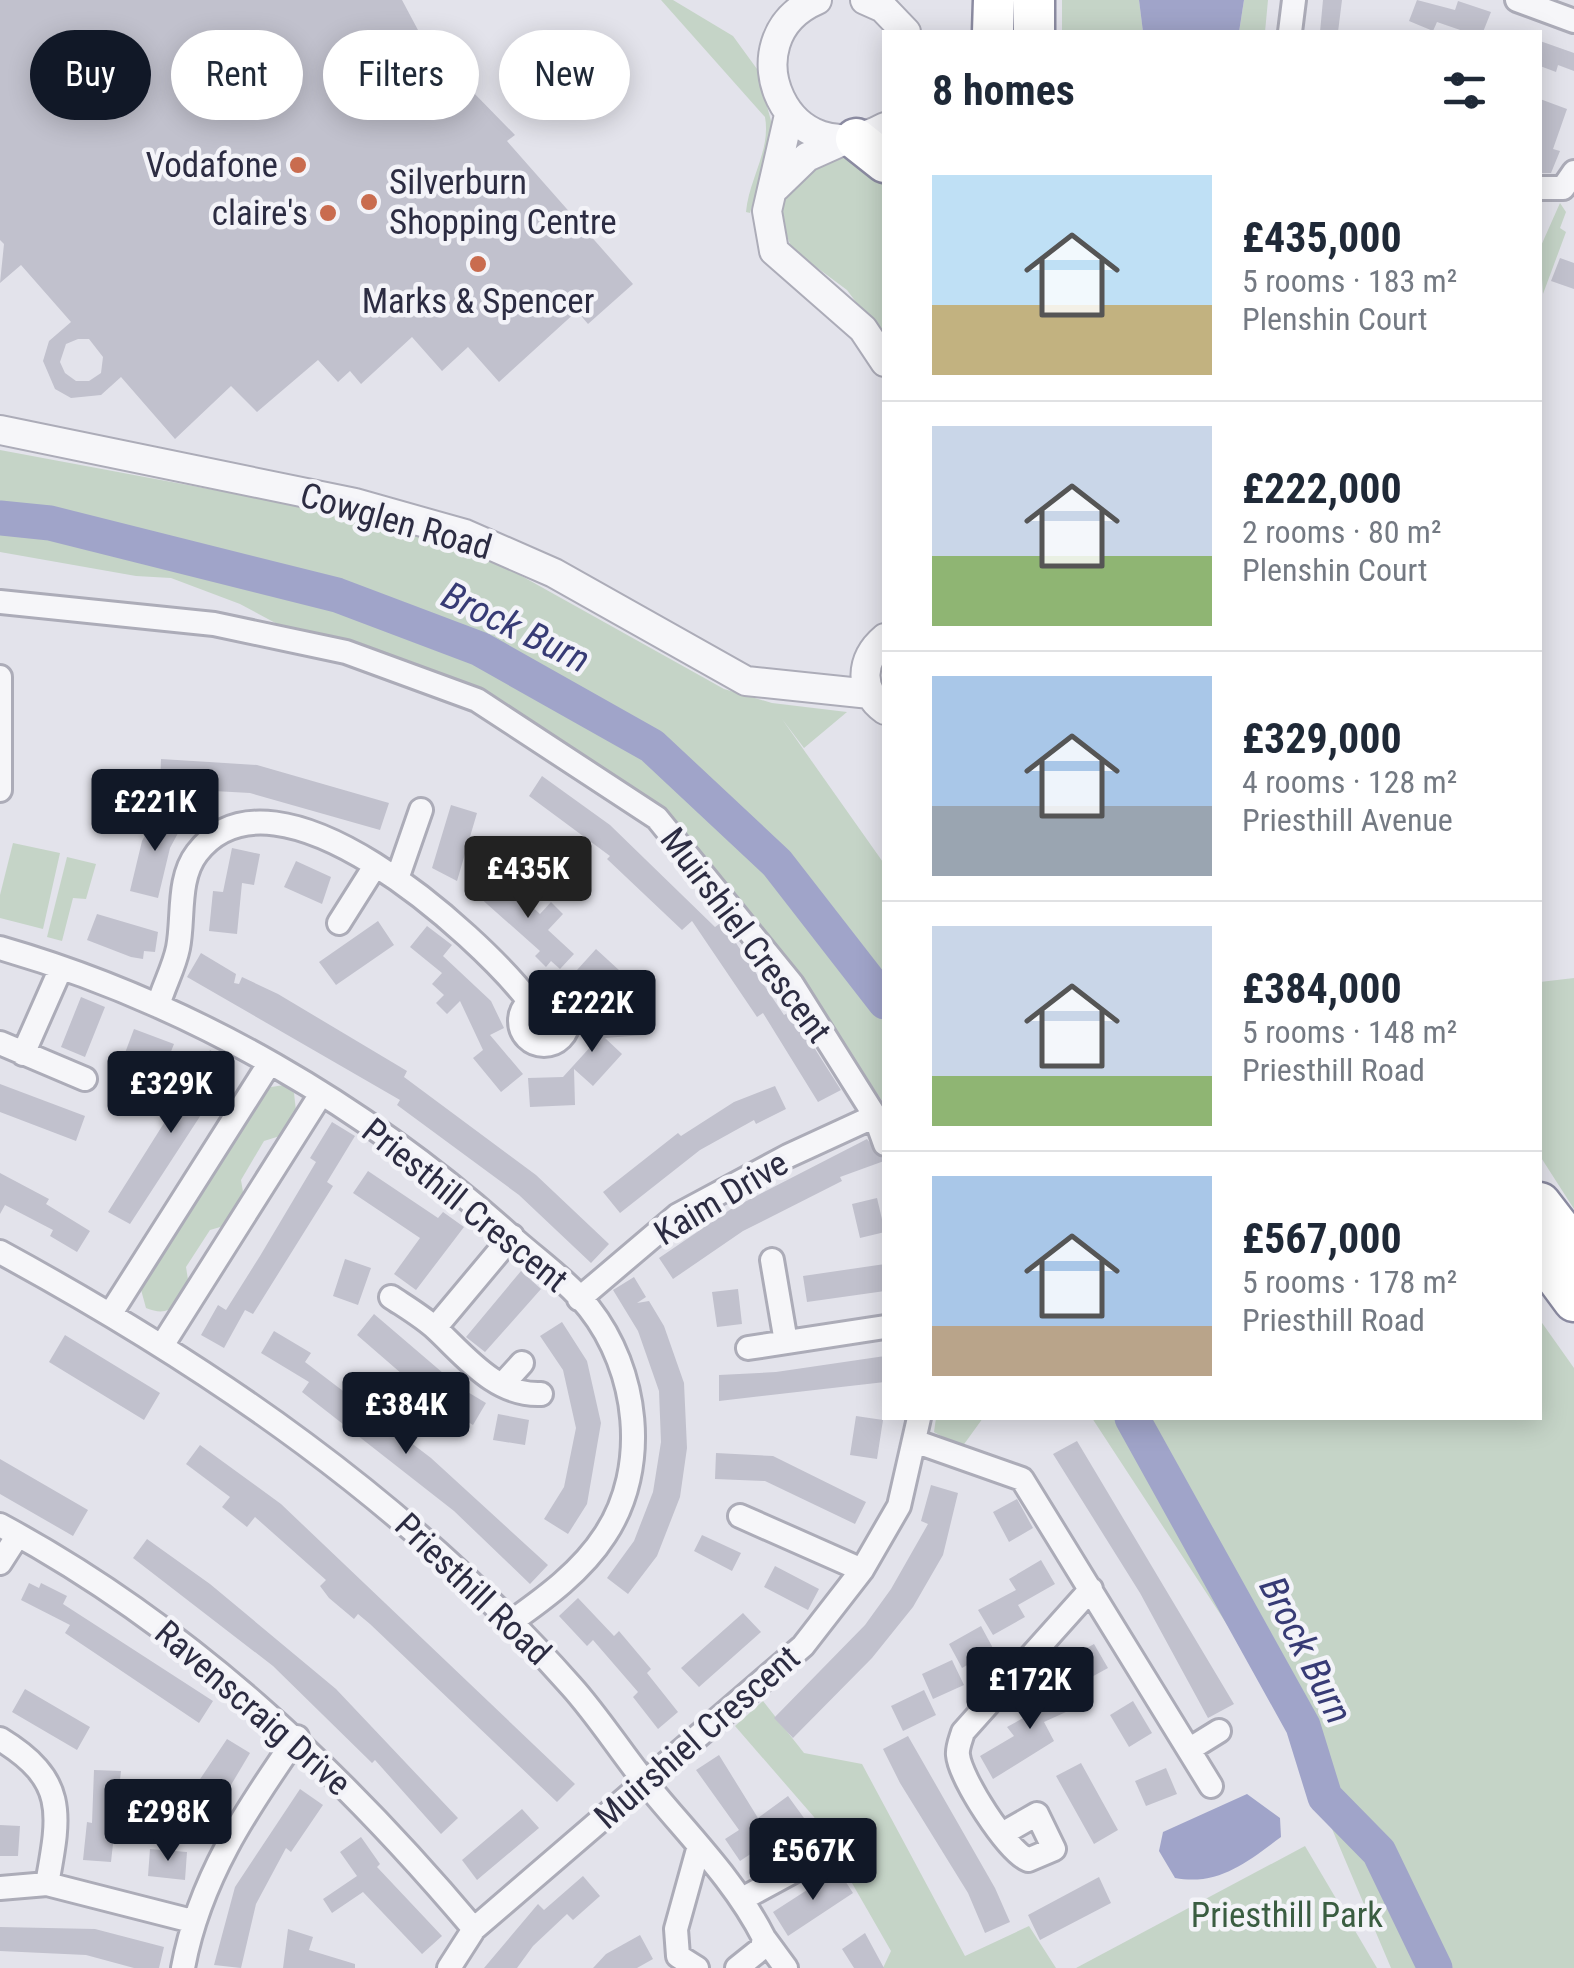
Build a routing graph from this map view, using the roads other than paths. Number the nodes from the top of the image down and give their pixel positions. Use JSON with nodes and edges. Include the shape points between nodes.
{"nodes":[{"id":1,"x":994,"y":0,"type":"edge"},
{"id":2,"x":1034,"y":0,"type":"edge"},
{"id":3,"x":1294,"y":0,"type":"edge"},
{"id":4,"x":1517,"y":0,"type":"edge"},
{"id":5,"x":811,"y":2,"type":"edge"},
{"id":6,"x":876,"y":3,"type":"edge"},
{"id":7,"x":1574,"y":21,"type":"edge"},
{"id":8,"x":904,"y":30,"type":"edge"},
{"id":9,"x":992,"y":30,"type":"edge"},
{"id":10,"x":1034,"y":30,"type":"edge"},
{"id":11,"x":1290,"y":30,"type":"edge"},
{"id":12,"x":789,"y":115,"type":"junction"},
{"id":13,"x":868,"y":142,"type":"edge"},
{"id":14,"x":1574,"y":172,"type":"edge"},
{"id":15,"x":1542,"y":188,"type":"edge"},
{"id":16,"x":772,"y":192,"type":"junction"},
{"id":17,"x":882,"y":358,"type":"edge"},
{"id":18,"x":0,"y":430,"type":"edge"},
{"id":19,"x":0,"y":602,"type":"edge"},
{"id":20,"x":882,"y":651,"type":"edge"},
{"id":21,"x":0,"y":677,"type":"edge"},
{"id":22,"x":873,"y":690,"type":"edge"},
{"id":23,"x":0,"y":790,"type":"edge"},
{"id":24,"x":421,"y":810,"type":"dead end"},
{"id":25,"x":375,"y":866,"type":"junction"},
{"id":26,"x":397,"y":879,"type":"junction"},
{"id":27,"x":339,"y":922,"type":"dead end"},
{"id":28,"x":0,"y":948,"type":"edge"},
{"id":29,"x":61,"y":968,"type":"junction"},
{"id":30,"x":529,"y":1001,"type":"dead end"},
{"id":31,"x":158,"y":1006,"type":"junction"},
{"id":32,"x":0,"y":1042,"type":"edge"},
{"id":33,"x":22,"y":1054,"type":"junction"},
{"id":34,"x":269,"y":1064,"type":"junction"},
{"id":35,"x":85,"y":1079,"type":"dead end"},
{"id":36,"x":321,"y":1094,"type":"junction"},
{"id":37,"x":875,"y":1116,"type":"junction"},
{"id":38,"x":882,"y":1136,"type":"edge"},
{"id":39,"x":1542,"y":1206,"type":"edge"},
{"id":40,"x":512,"y":1236,"type":"junction"},
{"id":41,"x":1574,"y":1247,"type":"edge"},
{"id":42,"x":0,"y":1252,"type":"edge"},
{"id":43,"x":1542,"y":1258,"type":"edge"},
{"id":44,"x":772,"y":1260,"type":"dead end"},
{"id":45,"x":391,"y":1297,"type":"dead end"},
{"id":46,"x":579,"y":1298,"type":"junction"},
{"id":47,"x":1574,"y":1301,"type":"edge"},
{"id":48,"x":111,"y":1312,"type":"junction"},
{"id":49,"x":882,"y":1327,"type":"edge"},
{"id":50,"x":435,"y":1328,"type":"junction"},
{"id":51,"x":786,"y":1342,"type":"junction"},
{"id":52,"x":163,"y":1344,"type":"junction"},
{"id":53,"x":748,"y":1348,"type":"dead end"},
{"id":54,"x":522,"y":1363,"type":"dead end"},
{"id":55,"x":502,"y":1385,"type":"junction"},
{"id":56,"x":540,"y":1394,"type":"dead end"},
{"id":57,"x":919,"y":1420,"type":"edge"},
{"id":58,"x":917,"y":1442,"type":"junction"},
{"id":59,"x":740,"y":1516,"type":"dead end"},
{"id":60,"x":9,"y":1530,"type":"edge"},
{"id":61,"x":0,"y":1563,"type":"edge"},
{"id":62,"x":862,"y":1570,"type":"junction"},
{"id":63,"x":1091,"y":1590,"type":"junction"},
{"id":64,"x":511,"y":1622,"type":"junction"},
{"id":65,"x":1219,"y":1731,"type":"dead end"},
{"id":66,"x":296,"y":1737,"type":"junction"},
{"id":67,"x":0,"y":1739,"type":"edge"},
{"id":68,"x":1190,"y":1750,"type":"junction"},
{"id":69,"x":646,"y":1784,"type":"junction"},
{"id":70,"x":1211,"y":1786,"type":"dead end"},
{"id":71,"x":1002,"y":1834,"type":"dead end"},
{"id":72,"x":699,"y":1846,"type":"junction"},
{"id":73,"x":816,"y":1858,"type":"dead end"},
{"id":74,"x":47,"y":1884,"type":"junction"},
{"id":75,"x":0,"y":1888,"type":"edge"},
{"id":76,"x":744,"y":1898,"type":"junction"},
{"id":77,"x":192,"y":1921,"type":"junction"},
{"id":78,"x":474,"y":1929,"type":"junction"},
{"id":79,"x":764,"y":1938,"type":"junction"},
{"id":80,"x":184,"y":1968,"type":"edge"},
{"id":81,"x":449,"y":1968,"type":"edge"},
{"id":82,"x":697,"y":1968,"type":"edge"},
{"id":83,"x":737,"y":1968,"type":"edge"},
{"id":84,"x":786,"y":1968,"type":"edge"}],
"edges":[{"from":1,"to":9,"type":"highway"},
{"from":2,"to":10,"type":"highway"},
{"from":3,"to":11,"type":"street"},
{"from":4,"to":7,"type":"street"},
{"from":5,"to":12,"type":"street","via":[[787,22],[772,61],[774,86]]},
{"from":6,"to":8,"type":"street"},
{"from":12,"to":13,"type":"street","via":[[822,137]]},
{"from":12,"to":16,"type":"street"},
{"from":13,"to":16,"type":"street","via":[[807,157]]},
{"from":14,"to":15,"type":"street","via":[[1563,188]]},
{"from":16,"to":17,"type":"street","via":[[767,226],[774,251],[863,329]]},
{"from":18,"to":22,"type":"street","name":"Cowglen Road","via":[[354,502],[465,534],[554,573],[746,680]]},
{"from":19,"to":37,"type":"street","name":"Muirshiel Crescent","via":[[214,624],[346,652],[477,700],[656,818],[792,984]]},
{"from":20,"to":22,"type":"street"},
{"from":21,"to":23,"type":"street"},
{"from":24,"to":26,"type":"street"},
{"from":25,"to":26,"type":"street"},
{"from":25,"to":27,"type":"street"},
{"from":25,"to":31,"type":"street","via":[[295,829],[226,828],[192,862],[177,951]]},
{"from":26,"to":30,"type":"street","via":[[476,940]]},
{"from":28,"to":29,"type":"street","name":"Priesthill Crescent"},
{"from":29,"to":31,"type":"street","name":"Priesthill Crescent"},
{"from":29,"to":33,"type":"street"},
{"from":31,"to":34,"type":"street","name":"Priesthill Crescent"},
{"from":32,"to":33,"type":"street"},
{"from":33,"to":35,"type":"street"},
{"from":34,"to":36,"type":"street","name":"Priesthill Crescent"},
{"from":34,"to":48,"type":"street"},
{"from":36,"to":40,"type":"street","name":"Priesthill Crescent","via":[[438,1174]]},
{"from":36,"to":52,"type":"street"},
{"from":37,"to":38,"type":"street","name":"Muirshiel Crescent"},
{"from":37,"to":46,"type":"street","name":"Kaim Drive","via":[[678,1215]]},
{"from":39,"to":41,"type":"highway"},
{"from":40,"to":46,"type":"street","name":"Priesthill Crescent"},
{"from":40,"to":50,"type":"street"},
{"from":42,"to":48,"type":"street","name":"Priesthill Road"},
{"from":43,"to":47,"type":"highway"},
{"from":44,"to":51,"type":"street"},
{"from":45,"to":50,"type":"street"},
{"from":46,"to":64,"type":"street","name":"Priesthill Crescent","via":[[627,1385],[632,1460],[607,1533],[559,1585]]},
{"from":48,"to":52,"type":"street","name":"Priesthill Road"},
{"from":49,"to":51,"type":"street"},
{"from":50,"to":55,"type":"street"},
{"from":51,"to":53,"type":"street"},
{"from":52,"to":64,"type":"street","name":"Priesthill Road","via":[[354,1479]]},
{"from":54,"to":55,"type":"street"},
{"from":55,"to":56,"type":"street"},
{"from":57,"to":58,"type":"street","name":"Muirshiel Crescent"},
{"from":58,"to":62,"type":"street","name":"Muirshiel Crescent","via":[[899,1506]]},
{"from":58,"to":63,"type":"street","via":[[1022,1479]]},
{"from":59,"to":62,"type":"street"},
{"from":60,"to":61,"type":"street"},
{"from":60,"to":66,"type":"street","name":"Ravenscraig Drive","via":[[165,1628]]},
{"from":62,"to":69,"type":"street","name":"Muirshiel Crescent","via":[[803,1646]]},
{"from":63,"to":68,"type":"street"},
{"from":63,"to":71,"type":"street","via":[[963,1732],[958,1753],[964,1778]]},
{"from":64,"to":69,"type":"street","name":"Priesthill Road","via":[[575,1690]]},
{"from":65,"to":68,"type":"street"},
{"from":66,"to":77,"type":"street","via":[[243,1814]]},
{"from":66,"to":78,"type":"street","name":"Ravenscraig Drive"},
{"from":67,"to":74,"type":"street","via":[[34,1760],[49,1787],[56,1837]]},
{"from":68,"to":70,"type":"street"},
{"from":69,"to":72,"type":"street","name":"Priesthill Road"},
{"from":69,"to":78,"type":"street","name":"Muirshiel Crescent"},
{"from":72,"to":76,"type":"street","name":"Priesthill Road"},
{"from":72,"to":82,"type":"street","via":[[676,1929],[678,1956]]},
{"from":73,"to":76,"type":"street"},
{"from":74,"to":75,"type":"street"},
{"from":74,"to":77,"type":"street"},
{"from":76,"to":79,"type":"street","name":"Priesthill Road"},
{"from":77,"to":80,"type":"street"},
{"from":78,"to":81,"type":"street","name":"Muirshiel Crescent"},
{"from":79,"to":83,"type":"street","via":[[762,1948]]},
{"from":79,"to":84,"type":"street","name":"Priesthill Road"}]}
